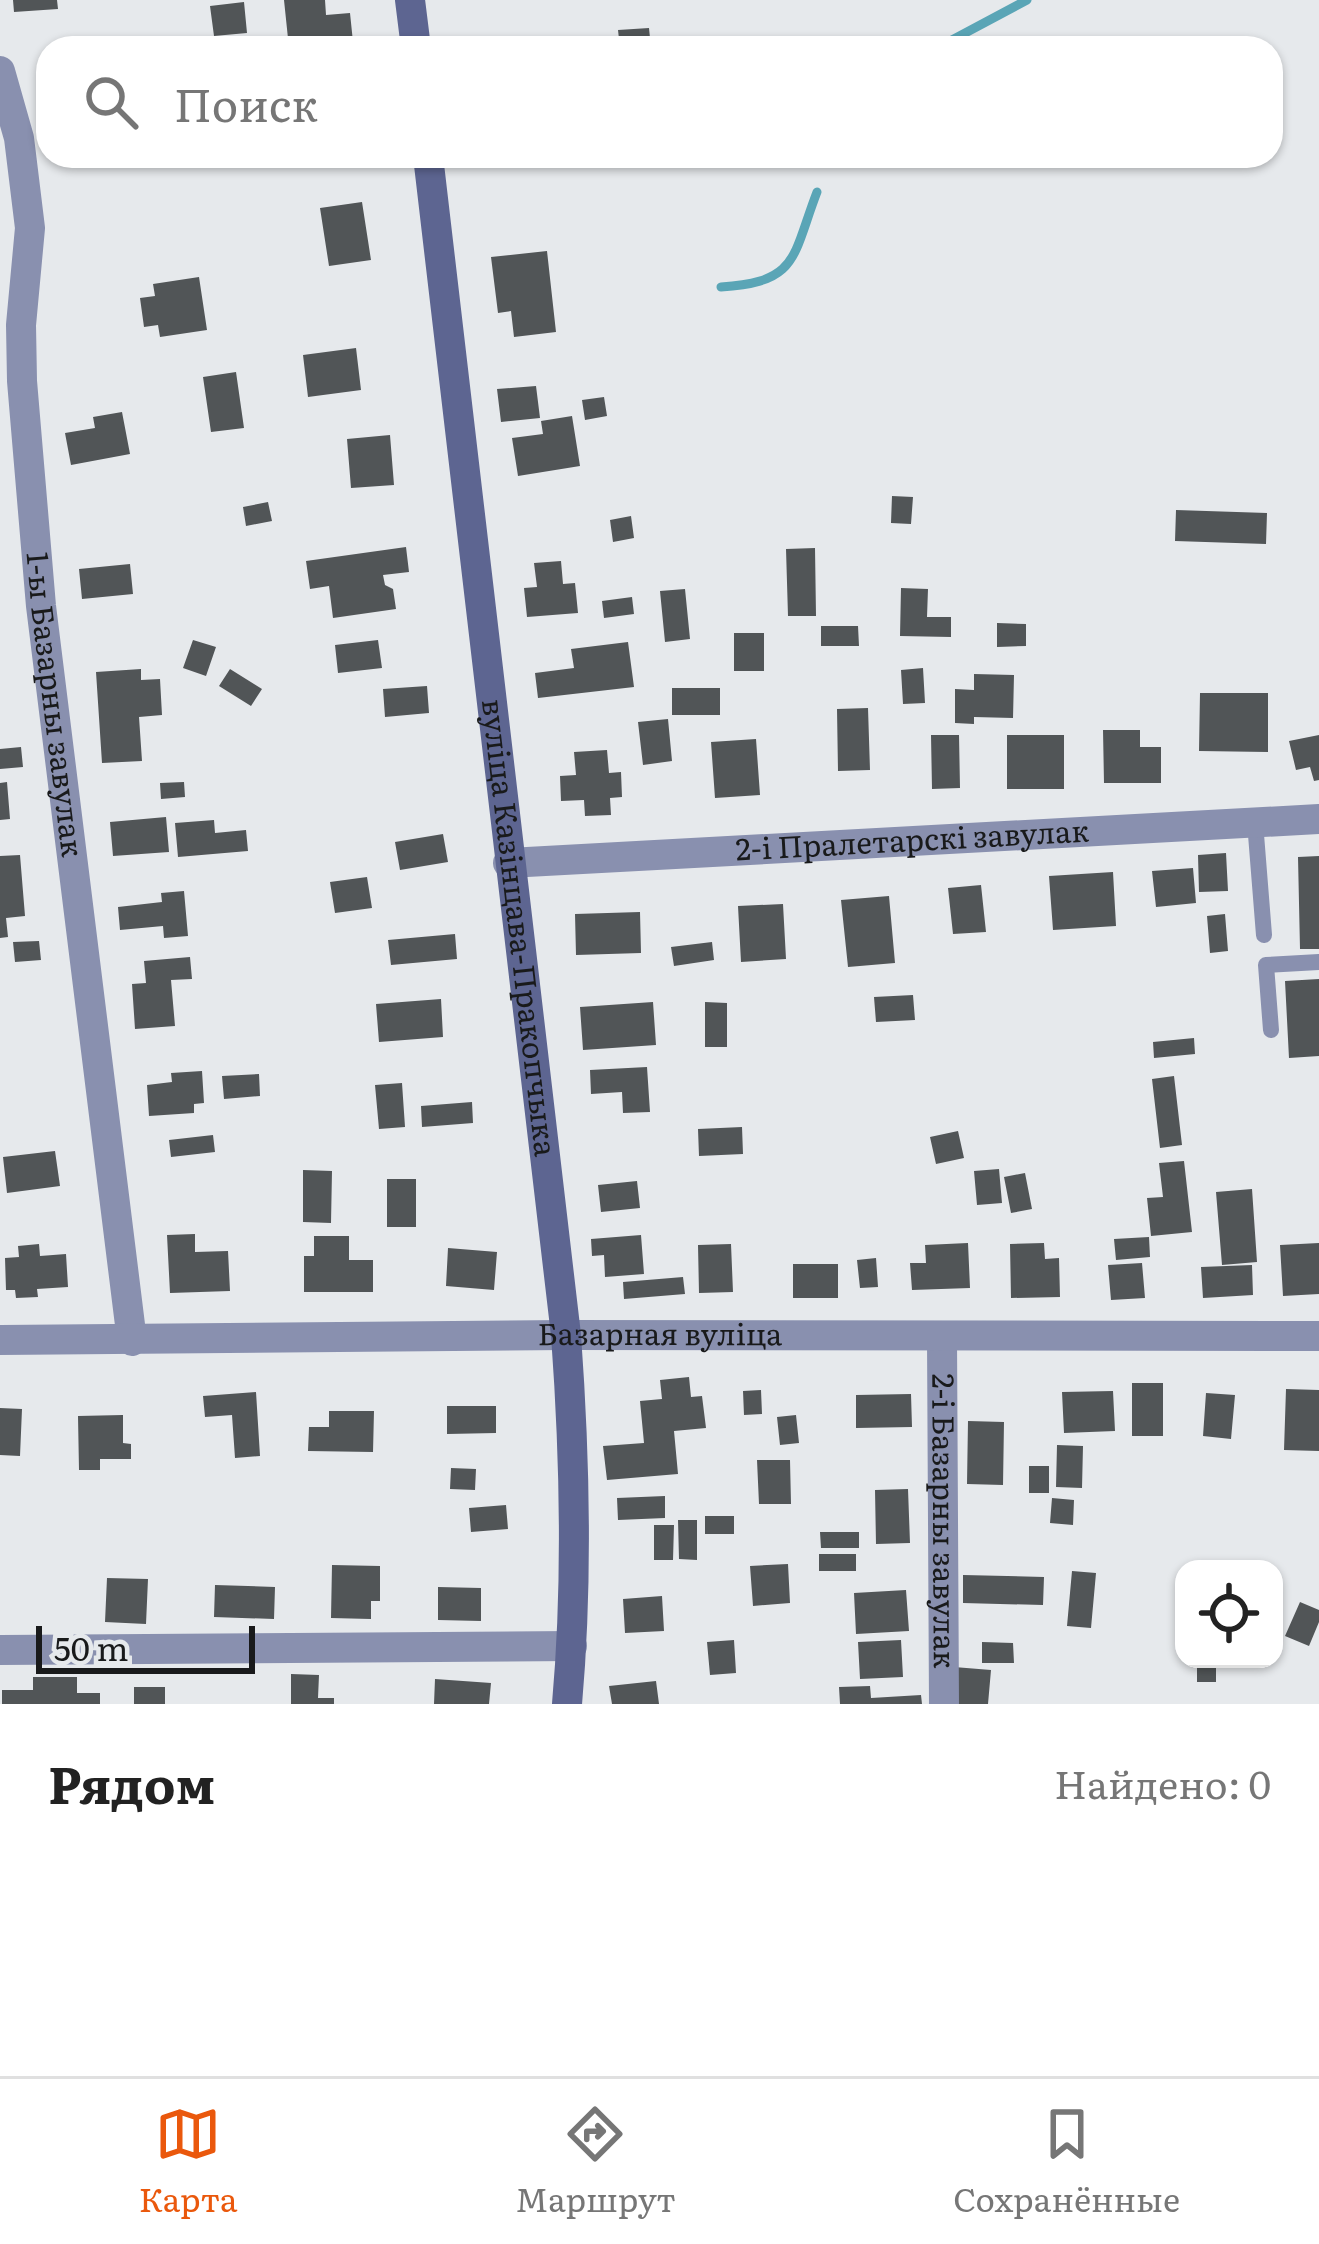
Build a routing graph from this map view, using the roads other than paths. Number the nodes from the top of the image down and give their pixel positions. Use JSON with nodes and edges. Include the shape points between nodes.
{"nodes":[{"id":1,"x":410,"y":0,"type":"edge"},
{"id":2,"x":414,"y":36,"type":"edge"},
{"id":3,"x":0,"y":71,"type":"edge"},
{"id":4,"x":429,"y":168,"type":"edge"},
{"id":5,"x":1319,"y":819,"type":"edge"},
{"id":6,"x":1256,"y":822,"type":"junction"},
{"id":7,"x":508,"y":863,"type":"junction"},
{"id":8,"x":1264,"y":935,"type":"dead end"},
{"id":9,"x":1319,"y":962,"type":"edge"},
{"id":10,"x":1270,"y":1030,"type":"dead end"},
{"id":11,"x":566,"y":1335,"type":"junction"},
{"id":12,"x":1319,"y":1336,"type":"edge"},
{"id":13,"x":942,"y":1338,"type":"junction"},
{"id":14,"x":0,"y":1340,"type":"edge"},
{"id":15,"x":133,"y":1341,"type":"junction"},
{"id":16,"x":572,"y":1646,"type":"junction"},
{"id":17,"x":0,"y":1650,"type":"edge"},
{"id":18,"x":566,"y":1704,"type":"edge"},
{"id":19,"x":944,"y":1704,"type":"edge"}],
"edges":[{"from":1,"to":2,"type":"street"},
{"from":3,"to":15,"type":"street","name":"1-ы Базарны завулак","via":[[20,138],[30,228],[22,382],[40,606]]},
{"from":4,"to":7,"type":"street","name":"вуліца Казінцава-Пракопчыка"},
{"from":5,"to":6,"type":"street","name":"2-і Пралетарскі завулак"},
{"from":6,"to":7,"type":"street","name":"2-і Пралетарскі завулак"},
{"from":6,"to":8,"type":"lane"},
{"from":7,"to":11,"type":"street","name":"вуліца Казінцава-Пракопчыка"},
{"from":9,"to":10,"type":"lane","via":[[1266,965]]},
{"from":11,"to":13,"type":"street","name":"Базарная вуліца"},
{"from":11,"to":15,"type":"street","name":"Базарная вуліца"},
{"from":11,"to":16,"type":"street","name":"вуліца Казінцава-Пракопчыка"},
{"from":12,"to":13,"type":"street","name":"Базарная вуліца"},
{"from":13,"to":19,"type":"street","name":"2-і Базарны завулак"},
{"from":14,"to":15,"type":"street","name":"Базарная вуліца"},
{"from":16,"to":17,"type":"street"},
{"from":16,"to":18,"type":"street","name":"вуліца Казінцава-Пракопчыка"}]}
